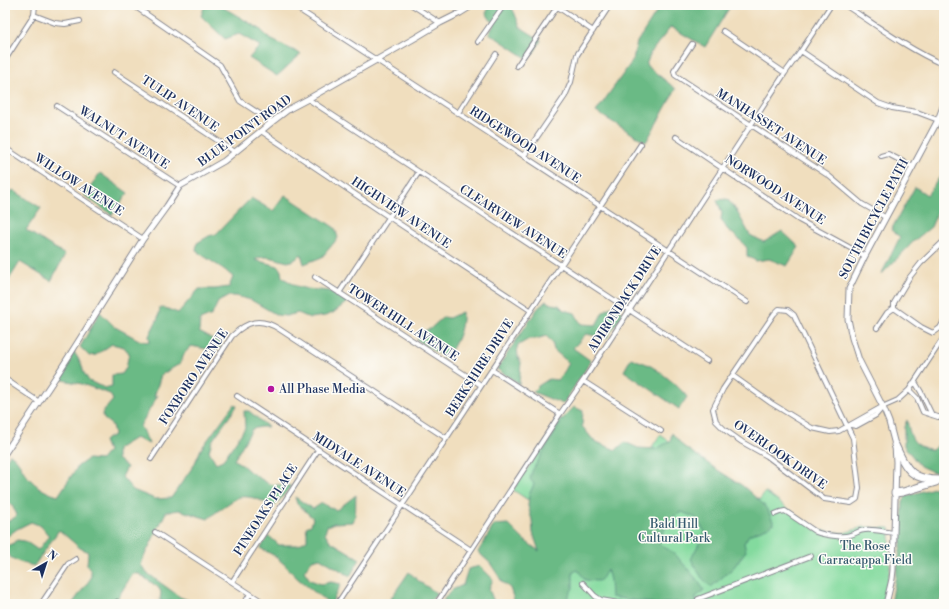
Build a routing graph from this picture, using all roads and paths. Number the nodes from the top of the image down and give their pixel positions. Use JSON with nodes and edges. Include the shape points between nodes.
{"nodes":[{"id":1,"x":35,"y":5,"type":"edge"},
{"id":2,"x":133,"y":5,"type":"edge"},
{"id":3,"x":292,"y":5,"type":"edge"},
{"id":4,"x":412,"y":5,"type":"edge"},
{"id":5,"x":473,"y":5,"type":"edge"},
{"id":6,"x":504,"y":5,"type":"edge"},
{"id":7,"x":610,"y":5,"type":"edge"},
{"id":8,"x":831,"y":5,"type":"edge"},
{"id":9,"x":845,"y":5,"type":"edge"},
{"id":10,"x":556,"y":6,"type":"edge"},
{"id":11,"x":34,"y":15,"type":"junction"},
{"id":12,"x":80,"y":21,"type":"dead end"},
{"id":13,"x":440,"y":23,"type":"junction"},
{"id":14,"x":593,"y":31,"type":"junction"},
{"id":15,"x":723,"y":31,"type":"dead end"},
{"id":16,"x":478,"y":42,"type":"dead end"},
{"id":17,"x":692,"y":44,"type":"dead end"},
{"id":18,"x":801,"y":51,"type":"junction"},
{"id":19,"x":496,"y":54,"type":"dead end"},
{"id":20,"x":5,"y":60,"type":"edge"},
{"id":21,"x":376,"y":60,"type":"junction"},
{"id":22,"x":517,"y":66,"type":"dead end"},
{"id":23,"x":944,"y":66,"type":"edge"},
{"id":24,"x":114,"y":72,"type":"dead end"},
{"id":25,"x":785,"y":73,"type":"junction"},
{"id":26,"x":308,"y":99,"type":"junction"},
{"id":27,"x":944,"y":104,"type":"edge"},
{"id":28,"x":57,"y":106,"type":"dead end"},
{"id":29,"x":458,"y":112,"type":"junction"},
{"id":30,"x":938,"y":120,"type":"junction"},
{"id":31,"x":272,"y":122,"type":"junction"},
{"id":32,"x":751,"y":126,"type":"junction"},
{"id":33,"x":262,"y":131,"type":"junction"},
{"id":34,"x":676,"y":137,"type":"dead end"},
{"id":35,"x":641,"y":144,"type":"dead end"},
{"id":36,"x":5,"y":148,"type":"edge"},
{"id":37,"x":235,"y":152,"type":"junction"},
{"id":38,"x":524,"y":156,"type":"junction"},
{"id":39,"x":881,"y":156,"type":"dead end"},
{"id":40,"x":913,"y":167,"type":"junction"},
{"id":41,"x":723,"y":169,"type":"junction"},
{"id":42,"x":418,"y":172,"type":"junction"},
{"id":43,"x":180,"y":186,"type":"junction"},
{"id":44,"x":600,"y":206,"type":"junction"},
{"id":45,"x":389,"y":217,"type":"junction"},
{"id":46,"x":886,"y":217,"type":"junction"},
{"id":47,"x":143,"y":238,"type":"junction"},
{"id":48,"x":944,"y":241,"type":"edge"},
{"id":49,"x":668,"y":251,"type":"junction"},
{"id":50,"x":864,"y":256,"type":"junction"},
{"id":51,"x":560,"y":264,"type":"junction"},
{"id":52,"x":315,"y":277,"type":"dead end"},
{"id":53,"x":339,"y":293,"type":"junction"},
{"id":54,"x":747,"y":302,"type":"dead end"},
{"id":55,"x":894,"y":308,"type":"junction"},
{"id":56,"x":530,"y":310,"type":"junction"},
{"id":57,"x":629,"y":310,"type":"junction"},
{"id":58,"x":944,"y":321,"type":"edge"},
{"id":59,"x":877,"y":328,"type":"dead end"},
{"id":60,"x":944,"y":338,"type":"edge"},
{"id":61,"x":707,"y":361,"type":"dead end"},
{"id":62,"x":492,"y":370,"type":"junction"},
{"id":63,"x":733,"y":376,"type":"junction"},
{"id":64,"x":5,"y":379,"type":"edge"},
{"id":65,"x":583,"y":381,"type":"junction"},
{"id":66,"x":915,"y":382,"type":"junction"},
{"id":67,"x":481,"y":385,"type":"junction"},
{"id":68,"x":909,"y":390,"type":"junction"},
{"id":69,"x":237,"y":396,"type":"dead end"},
{"id":70,"x":39,"y":402,"type":"junction"},
{"id":71,"x":879,"y":407,"type":"junction"},
{"id":72,"x":560,"y":414,"type":"junction"},
{"id":73,"x":932,"y":415,"type":"junction"},
{"id":74,"x":944,"y":417,"type":"edge"},
{"id":75,"x":849,"y":425,"type":"junction"},
{"id":76,"x":661,"y":431,"type":"dead end"},
{"id":77,"x":446,"y":438,"type":"junction"},
{"id":78,"x":895,"y":445,"type":"junction"},
{"id":79,"x":318,"y":450,"type":"junction"},
{"id":80,"x":5,"y":453,"type":"edge"},
{"id":81,"x":151,"y":459,"type":"dead end"},
{"id":82,"x":944,"y":480,"type":"edge"},
{"id":83,"x":895,"y":493,"type":"junction"},
{"id":84,"x":403,"y":505,"type":"junction"},
{"id":85,"x":775,"y":514,"type":"dead end"},
{"id":86,"x":155,"y":532,"type":"dead end"},
{"id":87,"x":894,"y":533,"type":"junction"},
{"id":88,"x":471,"y":550,"type":"junction"},
{"id":89,"x":811,"y":556,"type":"dead end"},
{"id":90,"x":76,"y":559,"type":"dead end"},
{"id":91,"x":232,"y":582,"type":"junction"},
{"id":92,"x":583,"y":582,"type":"dead end"},
{"id":93,"x":250,"y":594,"type":"junction"},
{"id":94,"x":698,"y":599,"type":"dead end"},
{"id":95,"x":41,"y":604,"type":"edge"},
{"id":96,"x":244,"y":604,"type":"edge"},
{"id":97,"x":266,"y":604,"type":"edge"},
{"id":98,"x":337,"y":604,"type":"edge"},
{"id":99,"x":436,"y":604,"type":"edge"},
{"id":100,"x":624,"y":604,"type":"edge"},
{"id":101,"x":886,"y":604,"type":"edge"}],
"edges":[{"from":1,"to":11,"type":"street"},
{"from":2,"to":31,"type":"street","via":[[220,65],[240,101]]},
{"from":3,"to":21,"type":"street","name":"RIDGEWOOD AVENUE"},
{"from":4,"to":13,"type":"street"},
{"from":5,"to":13,"type":"street","name":"BLUE POINT ROAD"},
{"from":6,"to":16,"type":"street"},
{"from":7,"to":14,"type":"street"},
{"from":8,"to":18,"type":"street","name":"ADIRONDACK DRIVE"},
{"from":9,"to":23,"type":"street","via":[[911,49]]},
{"from":10,"to":14,"type":"street"},
{"from":10,"to":22,"type":"street"},
{"from":11,"to":12,"type":"street","via":[[55,23]]},
{"from":11,"to":20,"type":"street"},
{"from":13,"to":21,"type":"street","name":"BLUE POINT ROAD"},
{"from":14,"to":38,"type":"street","via":[[577,56],[565,96]]},
{"from":15,"to":25,"type":"street"},
{"from":17,"to":32,"type":"street","name":"MANHASSET AVENUE","via":[[674,71],[675,75]]},
{"from":18,"to":25,"type":"street","name":"ADIRONDACK DRIVE"},
{"from":18,"to":30,"type":"street","via":[[878,103]]},
{"from":19,"to":29,"type":"street"},
{"from":21,"to":26,"type":"street","name":"BLUE POINT ROAD"},
{"from":21,"to":29,"type":"street","name":"RIDGEWOOD AVENUE"},
{"from":24,"to":37,"type":"street","name":"TULIP AVENUE"},
{"from":25,"to":32,"type":"street","name":"ADIRONDACK DRIVE"},
{"from":26,"to":31,"type":"street","name":"BLUE POINT ROAD"},
{"from":26,"to":42,"type":"street","name":"CLEARVIEW AVENUE"},
{"from":27,"to":30,"type":"street","name":"SOUTH BICYCLE PATH"},
{"from":28,"to":43,"type":"street","name":"WALNUT AVENUE"},
{"from":29,"to":38,"type":"street","name":"RIDGEWOOD AVENUE"},
{"from":30,"to":40,"type":"street","name":"SOUTH BICYCLE PATH"},
{"from":31,"to":33,"type":"street","name":"BLUE POINT ROAD"},
{"from":32,"to":41,"type":"street","name":"ADIRONDACK DRIVE"},
{"from":32,"to":46,"type":"street","name":"MANHASSET AVENUE","via":[[829,176],[862,204]]},
{"from":33,"to":37,"type":"street","name":"BLUE POINT ROAD"},
{"from":33,"to":45,"type":"street","name":"HIGHVIEW AVENUE"},
{"from":34,"to":41,"type":"street","name":"NORWOOD AVENUE"},
{"from":35,"to":44,"type":"street","name":"BERKSHIRE DRIVE"},
{"from":36,"to":47,"type":"street","name":"WILLOW AVENUE"},
{"from":37,"to":43,"type":"street","name":"BLUE POINT ROAD"},
{"from":38,"to":44,"type":"street","name":"RIDGEWOOD AVENUE"},
{"from":39,"to":40,"type":"street","via":[[888,154]]},
{"from":40,"to":46,"type":"street","name":"SOUTH BICYCLE PATH"},
{"from":41,"to":49,"type":"street","name":"ADIRONDACK DRIVE"},
{"from":41,"to":50,"type":"street","name":"NORWOOD AVENUE","via":[[799,220]]},
{"from":42,"to":45,"type":"street"},
{"from":42,"to":51,"type":"street","name":"CLEARVIEW AVENUE"},
{"from":43,"to":47,"type":"street","name":"BLUE POINT ROAD"},
{"from":44,"to":49,"type":"street","name":"RIDGEWOOD AVENUE"},
{"from":44,"to":51,"type":"street","name":"BERKSHIRE DRIVE"},
{"from":45,"to":53,"type":"street"},
{"from":45,"to":56,"type":"street","name":"HIGHVIEW AVENUE"},
{"from":46,"to":50,"type":"street","name":"SOUTH BICYCLE PATH"},
{"from":47,"to":70,"type":"street","name":"BLUE POINT ROAD"},
{"from":48,"to":55,"type":"street","via":[[909,278],[894,302]]},
{"from":49,"to":54,"type":"street","name":"RIDGEWOOD AVENUE"},
{"from":49,"to":57,"type":"street","name":"ADIRONDACK DRIVE"},
{"from":50,"to":71,"type":"street","name":"SOUTH BICYCLE PATH","via":[[849,289],[848,319],[859,360]]},
{"from":51,"to":56,"type":"street","name":"BERKSHIRE DRIVE"},
{"from":51,"to":57,"type":"street","name":"CLEARVIEW AVENUE"},
{"from":52,"to":53,"type":"street","name":"TOWER HILL AVENUE"},
{"from":53,"to":67,"type":"street","name":"TOWER HILL AVENUE"},
{"from":55,"to":58,"type":"street","via":[[933,333]]},
{"from":55,"to":59,"type":"street","via":[[887,313]]},
{"from":56,"to":62,"type":"street","name":"BERKSHIRE DRIVE"},
{"from":57,"to":61,"type":"street","name":"CLEARVIEW AVENUE"},
{"from":57,"to":65,"type":"street","name":"ADIRONDACK DRIVE"},
{"from":60,"to":66,"type":"street"},
{"from":62,"to":67,"type":"street","name":"BERKSHIRE DRIVE"},
{"from":62,"to":72,"type":"street"},
{"from":63,"to":75,"type":"street","via":[[812,428],[830,432],[839,431]]},
{"from":63,"to":75,"type":"street","name":"OVERLOOK DRIVE","via":[[774,314],[779,309],[788,310],[794,315]]},
{"from":63,"to":75,"type":"street","name":"OVERLOOK DRIVE","via":[[713,409],[716,420],[725,430],[767,456],[824,498],[851,503],[857,499],[859,488]]},
{"from":64,"to":70,"type":"street"},
{"from":65,"to":72,"type":"street","name":"ADIRONDACK DRIVE"},
{"from":65,"to":76,"type":"street"},
{"from":66,"to":68,"type":"street"},
{"from":66,"to":73,"type":"street"},
{"from":67,"to":77,"type":"street","name":"BERKSHIRE DRIVE"},
{"from":68,"to":71,"type":"street","via":[[898,400]]},
{"from":68,"to":73,"type":"street","via":[[917,398],[922,412]]},
{"from":69,"to":79,"type":"street","name":"MIDVALE AVENUE"},
{"from":70,"to":80,"type":"street","name":"BLUE POINT ROAD"},
{"from":71,"to":75,"type":"street"},
{"from":71,"to":75,"type":"street","via":[[876,415],[856,426]]},
{"from":71,"to":78,"type":"street","name":"SOUTH BICYCLE PATH","via":[[892,430]]},
{"from":72,"to":88,"type":"street","name":"ADIRONDACK DRIVE"},
{"from":73,"to":74,"type":"street"},
{"from":77,"to":81,"type":"street","name":"FOXBORO AVENUE","via":[[278,329],[266,322],[253,322],[241,327],[232,336]]},
{"from":77,"to":84,"type":"street","name":"BERKSHIRE DRIVE"},
{"from":78,"to":82,"type":"highway","via":[[912,473],[927,480]]},
{"from":78,"to":83,"type":"street","name":"SOUTH BICYCLE PATH"},
{"from":79,"to":84,"type":"street","name":"MIDVALE AVENUE"},
{"from":79,"to":91,"type":"street","name":"PINEOAKS PLACE"},
{"from":82,"to":83,"type":"highway"},
{"from":83,"to":87,"type":"street","name":"SOUTH BICYCLE PATH"},
{"from":84,"to":88,"type":"street","name":"MIDVALE AVENUE"},
{"from":84,"to":98,"type":"street","name":"BERKSHIRE DRIVE"},
{"from":85,"to":87,"type":"street","via":[[785,511],[820,534],[848,536],[865,530]]},
{"from":86,"to":91,"type":"street"},
{"from":87,"to":101,"type":"street","name":"SOUTH BICYCLE PATH","via":[[892,579]]},
{"from":88,"to":99,"type":"street","name":"ADIRONDACK DRIVE"},
{"from":89,"to":94,"type":"street"},
{"from":90,"to":95,"type":"street","via":[[68,564]]},
{"from":91,"to":93,"type":"street"},
{"from":92,"to":100,"type":"street","via":[[601,600]]},
{"from":93,"to":96,"type":"street"},
{"from":93,"to":97,"type":"street"}]}
